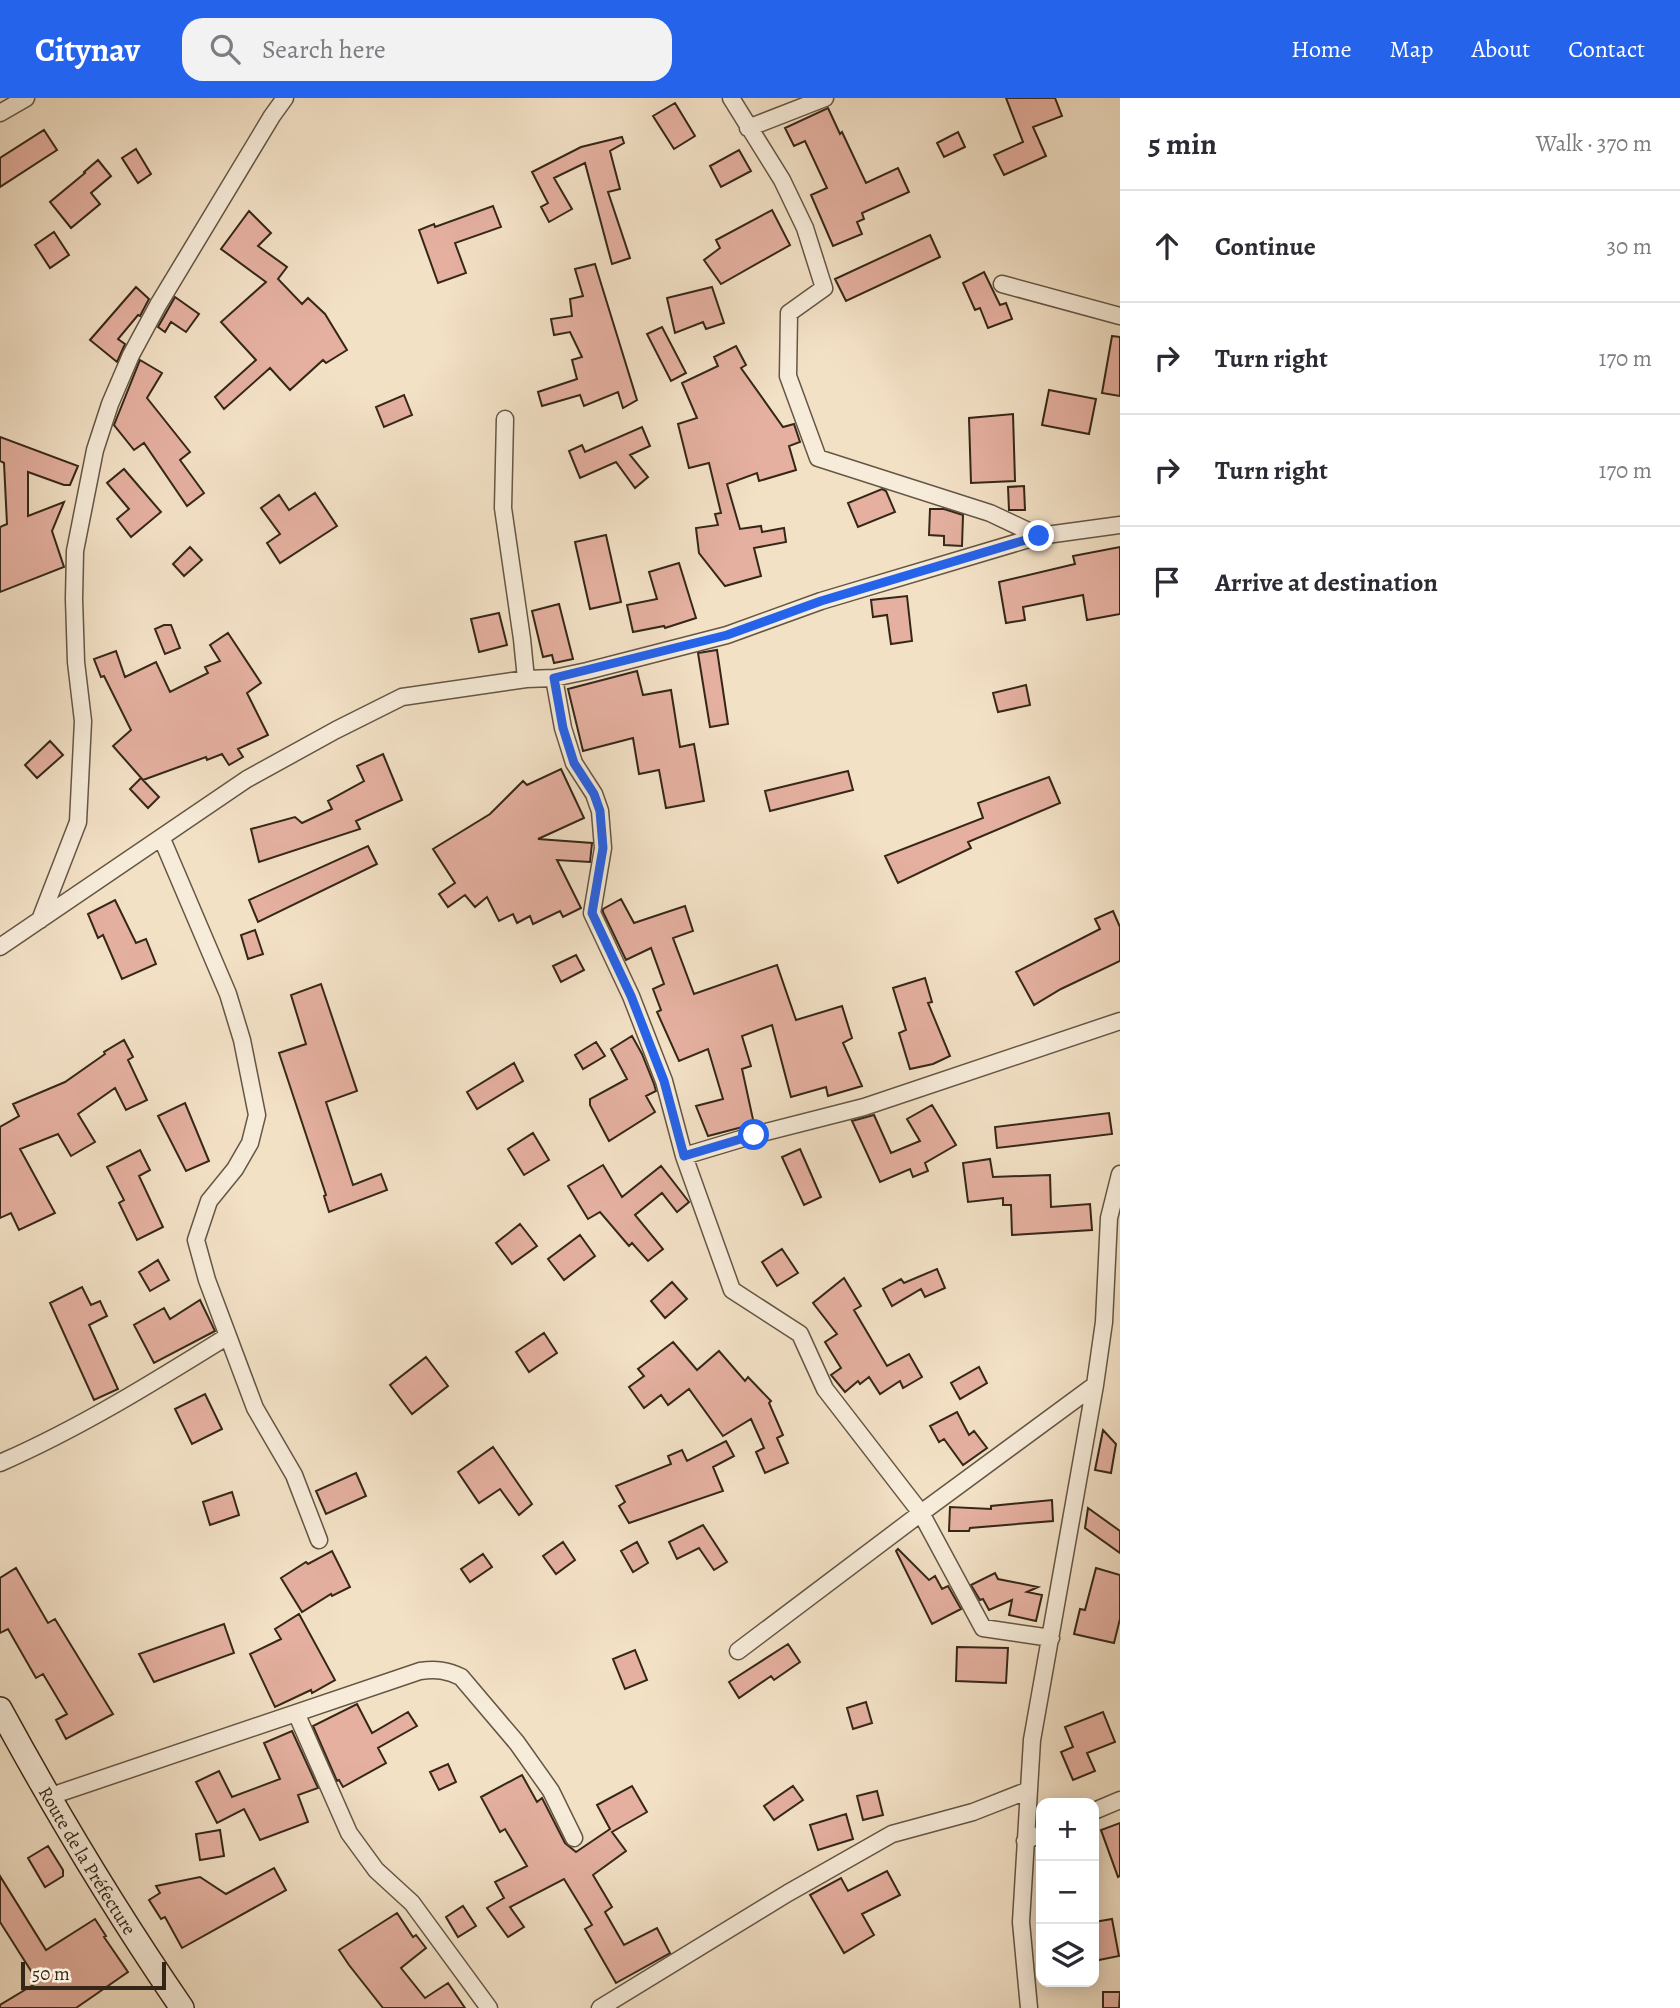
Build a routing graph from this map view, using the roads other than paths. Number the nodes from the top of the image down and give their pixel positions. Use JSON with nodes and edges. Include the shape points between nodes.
{"nodes":[{"id":1,"x":26,"y":98,"type":"edge"},
{"id":2,"x":285,"y":98,"type":"edge"},
{"id":3,"x":731,"y":98,"type":"edge"},
{"id":4,"x":825,"y":98,"type":"edge"},
{"id":5,"x":0,"y":113,"type":"edge"},
{"id":6,"x":748,"y":128,"type":"junction"},
{"id":7,"x":1002,"y":284,"type":"dead end"},
{"id":8,"x":1120,"y":316,"type":"edge"},
{"id":9,"x":505,"y":419,"type":"dead end"},
{"id":10,"x":1120,"y":525,"type":"edge"},
{"id":11,"x":1039,"y":536,"type":"junction"},
{"id":12,"x":554,"y":678,"type":"junction"},
{"id":13,"x":526,"y":679,"type":"junction"},
{"id":14,"x":162,"y":839,"type":"junction"},
{"id":15,"x":40,"y":920,"type":"junction"},
{"id":16,"x":0,"y":947,"type":"edge"},
{"id":17,"x":1120,"y":1021,"type":"edge"},
{"id":18,"x":684,"y":1156,"type":"junction"},
{"id":19,"x":1120,"y":1174,"type":"edge"},
{"id":20,"x":1115,"y":1222,"type":"edge"},
{"id":21,"x":228,"y":1335,"type":"junction"},
{"id":22,"x":1095,"y":1385,"type":"junction"},
{"id":23,"x":0,"y":1463,"type":"edge"},
{"id":24,"x":920,"y":1513,"type":"junction"},
{"id":25,"x":319,"y":1540,"type":"dead end"},
{"id":26,"x":1051,"y":1637,"type":"junction"},
{"id":27,"x":738,"y":1651,"type":"dead end"},
{"id":28,"x":0,"y":1709,"type":"edge"},
{"id":29,"x":297,"y":1715,"type":"junction"},
{"id":30,"x":1029,"y":1790,"type":"junction"},
{"id":31,"x":48,"y":1797,"type":"junction"},
{"id":32,"x":1120,"y":1800,"type":"edge"},
{"id":33,"x":1099,"y":1809,"type":"edge"},
{"id":34,"x":1036,"y":1836,"type":"edge"},
{"id":35,"x":574,"y":1838,"type":"dead end"},
{"id":36,"x":1025,"y":1841,"type":"junction"},
{"id":37,"x":182,"y":2008,"type":"edge"},
{"id":38,"x":489,"y":2008,"type":"edge"},
{"id":39,"x":600,"y":2008,"type":"edge"},
{"id":40,"x":1029,"y":2008,"type":"edge"}],
"edges":[{"from":1,"to":5,"type":"street"},
{"from":2,"to":15,"type":"street","via":[[158,305],[131,355],[94,450],[75,563],[76,662],[83,721],[78,822]]},
{"from":3,"to":6,"type":"street"},
{"from":4,"to":6,"type":"street"},
{"from":6,"to":11,"type":"street","via":[[782,180],[805,228],[824,288],[789,313],[788,376],[818,458],[990,513]]},
{"from":7,"to":8,"type":"street"},
{"from":9,"to":13,"type":"street","via":[[503,508]]},
{"from":10,"to":11,"type":"street"},
{"from":11,"to":12,"type":"street","via":[[821,601],[727,635]]},
{"from":12,"to":13,"type":"street"},
{"from":12,"to":18,"type":"street","via":[[574,763],[600,811],[603,848],[592,913],[664,1081]]},
{"from":13,"to":14,"type":"street","via":[[402,697],[247,779]]},
{"from":14,"to":15,"type":"street"},
{"from":14,"to":21,"type":"street","via":[[228,993],[243,1040],[257,1115],[250,1143],[209,1202],[196,1240]]},
{"from":15,"to":16,"type":"street"},
{"from":17,"to":18,"type":"street","via":[[864,1107]]},
{"from":18,"to":24,"type":"street","via":[[732,1290],[800,1334],[825,1389]]},
{"from":19,"to":20,"type":"street"},
{"from":20,"to":22,"type":"street"},
{"from":21,"to":23,"type":"street","via":[[123,1401]]},
{"from":21,"to":25,"type":"street","via":[[255,1408],[294,1475]]},
{"from":22,"to":24,"type":"street"},
{"from":22,"to":26,"type":"street"},
{"from":24,"to":26,"type":"street","via":[[983,1628]]},
{"from":24,"to":27,"type":"street"},
{"from":26,"to":30,"type":"street","via":[[1032,1740]]},
{"from":28,"to":31,"type":"street","name":"Route de la Préfecture"},
{"from":29,"to":31,"type":"street"},
{"from":29,"to":35,"type":"street","via":[[421,1671],[449,1671],[461,1677],[517,1743],[551,1791]]},
{"from":29,"to":38,"type":"street","via":[[349,1833],[376,1870],[412,1903]]},
{"from":30,"to":36,"type":"street"},
{"from":30,"to":39,"type":"street","via":[[974,1812],[892,1835]]},
{"from":31,"to":37,"type":"street","name":"Route de la Préfecture"},
{"from":32,"to":33,"type":"street"},
{"from":34,"to":36,"type":"street"},
{"from":36,"to":40,"type":"street","via":[[1021,1922]]}]}
